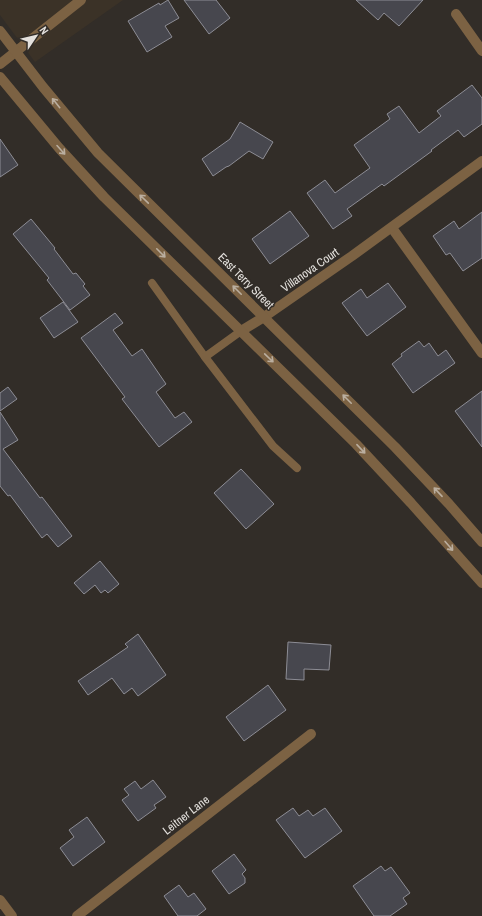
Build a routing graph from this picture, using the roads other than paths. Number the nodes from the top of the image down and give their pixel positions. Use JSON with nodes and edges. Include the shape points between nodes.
{"nodes":[{"id":1,"x":81,"y":0,"type":"edge"},
{"id":2,"x":456,"y":14,"type":"dead end"},
{"id":3,"x":0,"y":31,"type":"edge"},
{"id":4,"x":482,"y":51,"type":"edge"},
{"id":5,"x":15,"y":52,"type":"junction"},
{"id":6,"x":0,"y":64,"type":"edge"},
{"id":7,"x":0,"y":77,"type":"edge"},
{"id":8,"x":482,"y":161,"type":"edge"},
{"id":9,"x":392,"y":228,"type":"junction"},
{"id":10,"x":152,"y":283,"type":"dead end"},
{"id":11,"x":264,"y":317,"type":"junction"},
{"id":12,"x":241,"y":331,"type":"junction"},
{"id":13,"x":482,"y":353,"type":"edge"},
{"id":14,"x":205,"y":357,"type":"junction"},
{"id":15,"x":297,"y":468,"type":"dead end"},
{"id":16,"x":482,"y":542,"type":"edge"},
{"id":17,"x":482,"y":583,"type":"edge"},
{"id":18,"x":311,"y":734,"type":"dead end"},
{"id":19,"x":0,"y":900,"type":"edge"},
{"id":20,"x":12,"y":916,"type":"edge"},
{"id":21,"x":77,"y":916,"type":"edge"}],
"edges":[{"from":1,"to":5,"type":"street"},
{"from":2,"to":4,"type":"street"},
{"from":3,"to":5,"type":"street","name":"East Terry Street"},
{"from":5,"to":6,"type":"street"},
{"from":11,"to":5,"type":"street","name":"East Terry Street","one_way":true,"via":[[98,153]]},
{"from":7,"to":12,"type":"street","one_way":true,"via":[[104,197]]},
{"from":8,"to":9,"type":"street","name":"Villanova Court"},
{"from":9,"to":11,"type":"street","name":"Villanova Court"},
{"from":9,"to":13,"type":"street"},
{"from":10,"to":14,"type":"lane"},
{"from":11,"to":12,"type":"street","name":"Villanova Court"},
{"from":16,"to":11,"type":"street","name":"East Terry Street","one_way":true,"via":[[395,447]]},
{"from":12,"to":14,"type":"lane"},
{"from":12,"to":17,"type":"street","one_way":true,"via":[[356,444]]},
{"from":14,"to":15,"type":"lane","via":[[273,446]]},
{"from":18,"to":21,"type":"street","name":"Leitner Lane"},
{"from":19,"to":20,"type":"street"}]}
